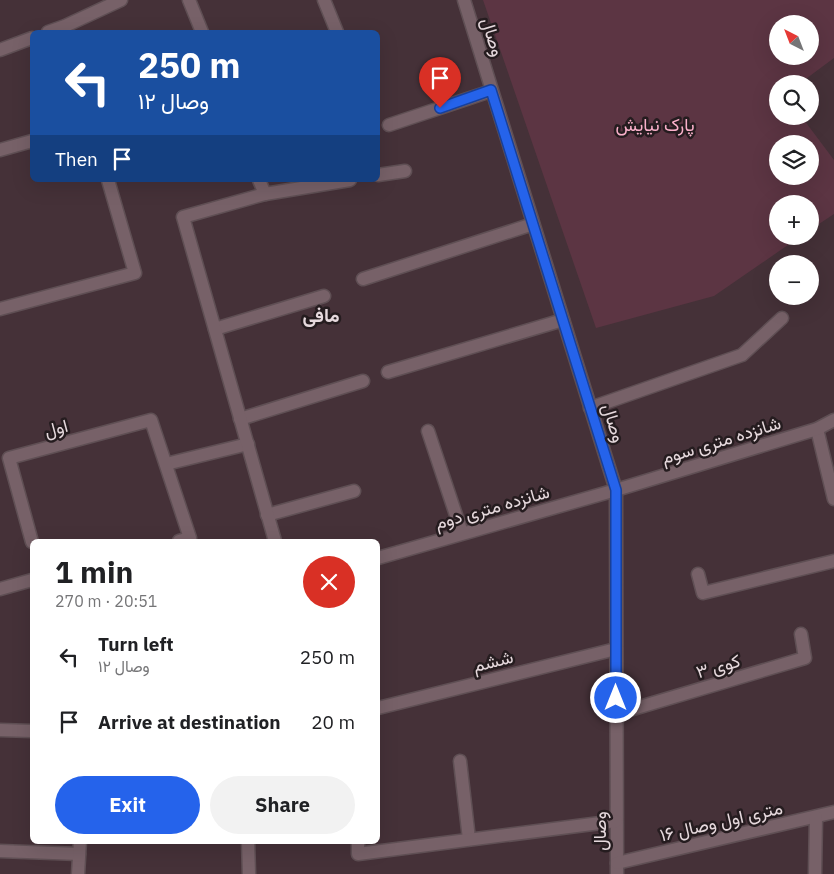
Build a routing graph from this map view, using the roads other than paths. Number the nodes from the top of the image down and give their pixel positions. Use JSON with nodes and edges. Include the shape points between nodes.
{"nodes":[{"id":1,"x":120,"y":0,"type":"edge"},
{"id":2,"x":189,"y":0,"type":"edge"},
{"id":3,"x":324,"y":0,"type":"edge"},
{"id":4,"x":464,"y":0,"type":"edge"},
{"id":5,"x":66,"y":30,"type":"edge"},
{"id":6,"x":201,"y":30,"type":"edge"},
{"id":7,"x":336,"y":30,"type":"edge"},
{"id":8,"x":30,"y":39,"type":"edge"},
{"id":9,"x":0,"y":50,"type":"edge"},
{"id":10,"x":491,"y":90,"type":"junction"},
{"id":11,"x":389,"y":125,"type":"dead end"},
{"id":12,"x":30,"y":141,"type":"edge"},
{"id":13,"x":0,"y":150,"type":"edge"},
{"id":14,"x":405,"y":171,"type":"dead end"},
{"id":15,"x":380,"y":175,"type":"edge"},
{"id":16,"x":109,"y":182,"type":"edge"},
{"id":17,"x":260,"y":182,"type":"edge"},
{"id":18,"x":338,"y":182,"type":"edge"},
{"id":19,"x":265,"y":194,"type":"junction"},
{"id":20,"x":533,"y":224,"type":"junction"},
{"id":21,"x":363,"y":279,"type":"dead end"},
{"id":22,"x":324,"y":296,"type":"dead end"},
{"id":23,"x":0,"y":309,"type":"edge"},
{"id":24,"x":782,"y":318,"type":"dead end"},
{"id":25,"x":563,"y":320,"type":"junction"},
{"id":26,"x":215,"y":330,"type":"junction"},
{"id":27,"x":388,"y":372,"type":"dead end"},
{"id":28,"x":363,"y":381,"type":"dead end"},
{"id":29,"x":590,"y":408,"type":"junction"},
{"id":30,"x":240,"y":419,"type":"junction"},
{"id":31,"x":834,"y":420,"type":"edge"},
{"id":32,"x":817,"y":429,"type":"junction"},
{"id":33,"x":428,"y":432,"type":"dead end"},
{"id":34,"x":248,"y":444,"type":"junction"},
{"id":35,"x":166,"y":464,"type":"junction"},
{"id":36,"x":616,"y":490,"type":"junction"},
{"id":37,"x":354,"y":491,"type":"dead end"},
{"id":38,"x":834,"y":499,"type":"edge"},
{"id":39,"x":267,"y":515,"type":"junction"},
{"id":40,"x":462,"y":533,"type":"junction"},
{"id":41,"x":31,"y":539,"type":"edge"},
{"id":42,"x":185,"y":539,"type":"edge"},
{"id":43,"x":274,"y":539,"type":"edge"},
{"id":44,"x":380,"y":557,"type":"edge"},
{"id":45,"x":834,"y":561,"type":"edge"},
{"id":46,"x":698,"y":574,"type":"dead end"},
{"id":47,"x":30,"y":581,"type":"edge"},
{"id":48,"x":0,"y":589,"type":"edge"},
{"id":49,"x":801,"y":634,"type":"dead end"},
{"id":50,"x":616,"y":649,"type":"junction"},
{"id":51,"x":380,"y":708,"type":"edge"},
{"id":52,"x":616,"y":714,"type":"junction"},
{"id":53,"x":0,"y":730,"type":"edge"},
{"id":54,"x":30,"y":731,"type":"edge"},
{"id":55,"x":460,"y":761,"type":"dead end"},
{"id":56,"x":834,"y":812,"type":"edge"},
{"id":57,"x":816,"y":817,"type":"junction"},
{"id":58,"x":616,"y":821,"type":"junction"},
{"id":59,"x":469,"y":839,"type":"junction"},
{"id":60,"x":248,"y":844,"type":"edge"},
{"id":61,"x":358,"y":844,"type":"edge"},
{"id":62,"x":79,"y":848,"type":"edge"},
{"id":63,"x":0,"y":850,"type":"edge"},
{"id":64,"x":617,"y":869,"type":"edge"},
{"id":65,"x":78,"y":874,"type":"edge"},
{"id":66,"x":249,"y":874,"type":"edge"},
{"id":67,"x":815,"y":874,"type":"edge"}],
"edges":[{"from":1,"to":5,"type":"street"},
{"from":2,"to":6,"type":"street"},
{"from":3,"to":7,"type":"street"},
{"from":4,"to":10,"type":"street","name":"وصال"},
{"from":8,"to":9,"type":"street"},
{"from":10,"to":11,"type":"street"},
{"from":10,"to":20,"type":"street","name":"وصال"},
{"from":12,"to":13,"type":"street"},
{"from":14,"to":15,"type":"street"},
{"from":16,"to":23,"type":"street","via":[[135,273]]},
{"from":17,"to":19,"type":"street"},
{"from":18,"to":19,"type":"street"},
{"from":19,"to":26,"type":"street","via":[[183,217]]},
{"from":20,"to":21,"type":"street"},
{"from":20,"to":25,"type":"street","name":"وصال"},
{"from":22,"to":26,"type":"street"},
{"from":24,"to":29,"type":"street","via":[[742,355]]},
{"from":25,"to":27,"type":"street"},
{"from":25,"to":29,"type":"street","name":"وصال"},
{"from":26,"to":30,"type":"street"},
{"from":28,"to":30,"type":"street"},
{"from":29,"to":36,"type":"street","name":"وصال"},
{"from":30,"to":34,"type":"street"},
{"from":31,"to":32,"type":"street","name":"شانزده متری سوم"},
{"from":32,"to":36,"type":"street","name":"شانزده متری سوم"},
{"from":32,"to":38,"type":"street"},
{"from":33,"to":40,"type":"street"},
{"from":34,"to":35,"type":"street"},
{"from":34,"to":39,"type":"street"},
{"from":35,"to":41,"type":"street","name":"اول","via":[[151,420],[9,458]]},
{"from":35,"to":42,"type":"street"},
{"from":36,"to":40,"type":"street","name":"شانزده متری دوم"},
{"from":36,"to":50,"type":"street","name":"وصال"},
{"from":37,"to":39,"type":"street"},
{"from":39,"to":43,"type":"street"},
{"from":40,"to":44,"type":"street","name":"شانزده متری دوم"},
{"from":45,"to":46,"type":"street","via":[[703,593]]},
{"from":47,"to":48,"type":"street"},
{"from":49,"to":52,"type":"street","name":"کوی ۳","via":[[805,658]]},
{"from":50,"to":51,"type":"street","name":"ششم"},
{"from":50,"to":52,"type":"street","name":"وصال"},
{"from":52,"to":58,"type":"street","name":"وصال"},
{"from":53,"to":54,"type":"street"},
{"from":55,"to":59,"type":"street"},
{"from":56,"to":57,"type":"street","name":"۱۶ متری اول وصال"},
{"from":57,"to":64,"type":"street","name":"۱۶ متری اول وصال"},
{"from":57,"to":67,"type":"street"},
{"from":58,"to":59,"type":"street"},
{"from":58,"to":64,"type":"street","name":"وصال"},
{"from":59,"to":61,"type":"street","via":[[358,854]]},
{"from":60,"to":66,"type":"street"},
{"from":62,"to":63,"type":"street"},
{"from":62,"to":65,"type":"street"}]}
